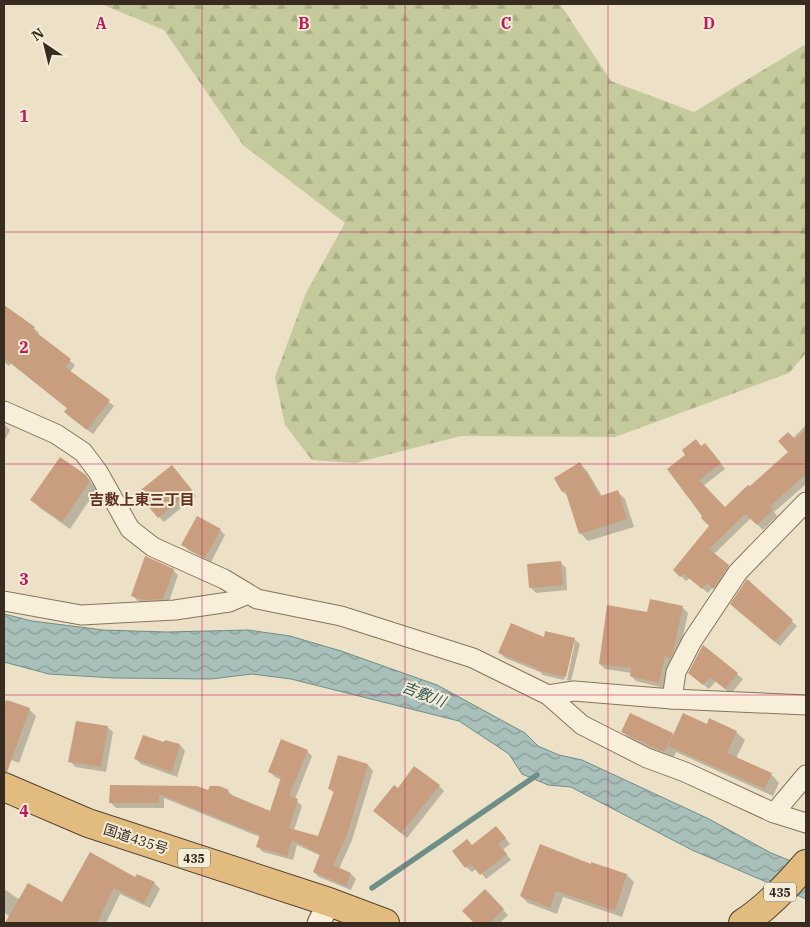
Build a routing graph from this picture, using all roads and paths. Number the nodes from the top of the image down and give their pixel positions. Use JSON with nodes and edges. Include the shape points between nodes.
{"nodes":[{"id":1,"x":4,"y":411,"type":"edge"},
{"id":2,"x":806,"y":502,"type":"edge"},
{"id":3,"x":248,"y":594,"type":"junction"},
{"id":4,"x":4,"y":601,"type":"edge"},
{"id":5,"x":548,"y":695,"type":"junction"},
{"id":6,"x":672,"y":700,"type":"junction"},
{"id":7,"x":806,"y":706,"type":"edge"},
{"id":8,"x":806,"y":775,"type":"edge"},
{"id":9,"x":4,"y":787,"type":"edge"},
{"id":10,"x":774,"y":813,"type":"junction"},
{"id":11,"x":806,"y":823,"type":"edge"},
{"id":12,"x":806,"y":864,"type":"edge"},
{"id":13,"x":324,"y":913,"type":"edge"},
{"id":14,"x":747,"y":921,"type":"edge"},
{"id":15,"x":385,"y":923,"type":"edge"}],
"edges":[{"from":1,"to":3,"type":"street","via":[[56,434],[82,452],[98,472],[130,529],[153,547],[224,579]]},
{"from":2,"to":6,"type":"street","via":[[738,572],[692,641],[676,672]]},
{"from":3,"to":4,"type":"street","via":[[229,602],[175,610],[81,615]]},
{"from":3,"to":5,"type":"street","via":[[257,599],[340,616],[473,658]]},
{"from":5,"to":6,"type":"street","via":[[574,691]]},
{"from":5,"to":10,"type":"street","via":[[582,725],[647,758]]},
{"from":6,"to":7,"type":"street"},
{"from":8,"to":10,"type":"street"},
{"from":9,"to":13,"type":"highway","name":"国道435号","number":"435","via":[[88,823]]},
{"from":10,"to":11,"type":"street"},
{"from":12,"to":14,"type":"highway","number":"435","via":[[789,884]]},
{"from":13,"to":15,"type":"highway","name":"国道435号","number":"435"}]}
